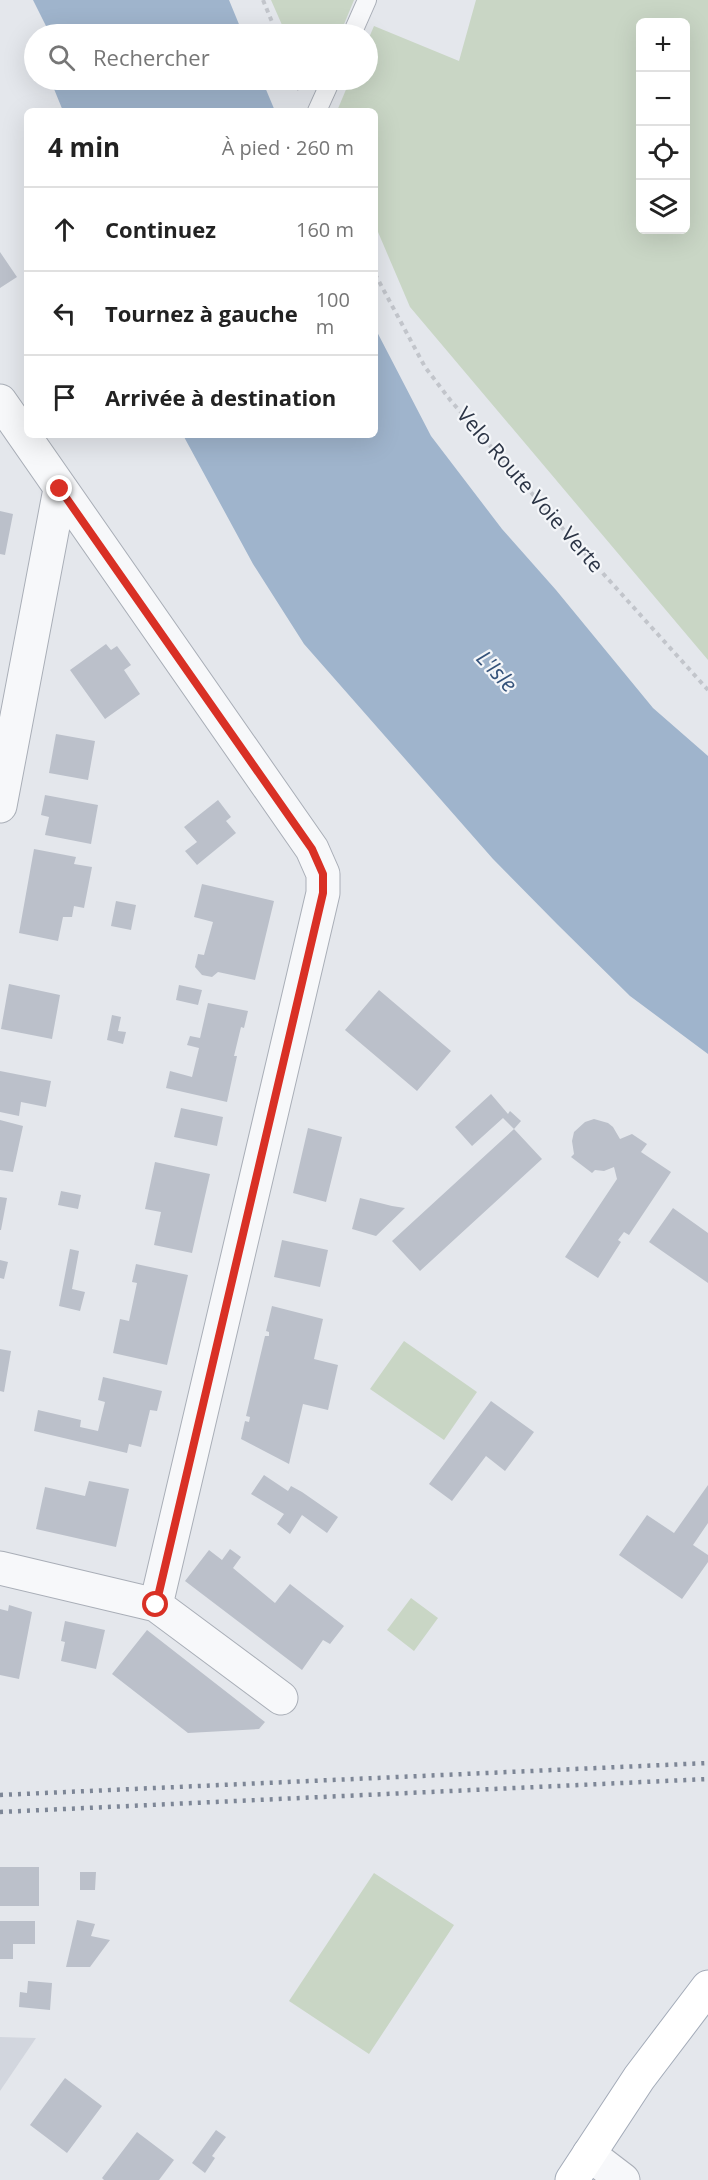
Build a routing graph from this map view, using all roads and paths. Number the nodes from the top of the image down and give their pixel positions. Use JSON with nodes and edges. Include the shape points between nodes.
{"nodes":[{"id":1,"x":263,"y":0,"type":"edge"},
{"id":2,"x":367,"y":0,"type":"edge"},
{"id":3,"x":273,"y":24,"type":"edge"},
{"id":4,"x":356,"y":24,"type":"edge"},
{"id":5,"x":326,"y":90,"type":"edge"},
{"id":6,"x":318,"y":108,"type":"edge"},
{"id":7,"x":378,"y":280,"type":"edge"},
{"id":8,"x":0,"y":401,"type":"edge"},
{"id":9,"x":24,"y":436,"type":"edge"},
{"id":10,"x":25,"y":438,"type":"edge"},
{"id":11,"x":60,"y":489,"type":"junction"},
{"id":12,"x":708,"y":690,"type":"edge"},
{"id":13,"x":0,"y":806,"type":"edge"},
{"id":14,"x":0,"y":1568,"type":"edge"},
{"id":15,"x":156,"y":1605,"type":"junction"},
{"id":16,"x":281,"y":1698,"type":"dead end"},
{"id":17,"x":708,"y":1987,"type":"edge"},
{"id":18,"x":581,"y":2167,"type":"edge"},
{"id":19,"x":623,"y":2180,"type":"edge"}],
"edges":[{"from":1,"to":3,"type":"path"},
{"from":2,"to":4,"type":"lane"},
{"from":5,"to":6,"type":"lane"},
{"from":7,"to":12,"type":"path","name":"Velo Route Voie Verte","via":[[425,366],[451,401]]},
{"from":8,"to":9,"type":"street"},
{"from":10,"to":11,"type":"street"},
{"from":11,"to":13,"type":"street"},
{"from":11,"to":15,"type":"street","via":[[312,849],[323,874],[323,893]]},
{"from":14,"to":15,"type":"street"},
{"from":15,"to":16,"type":"street"},
{"from":17,"to":18,"type":"main road","via":[[639,2078]]},
{"from":18,"to":19,"type":"street"}]}
